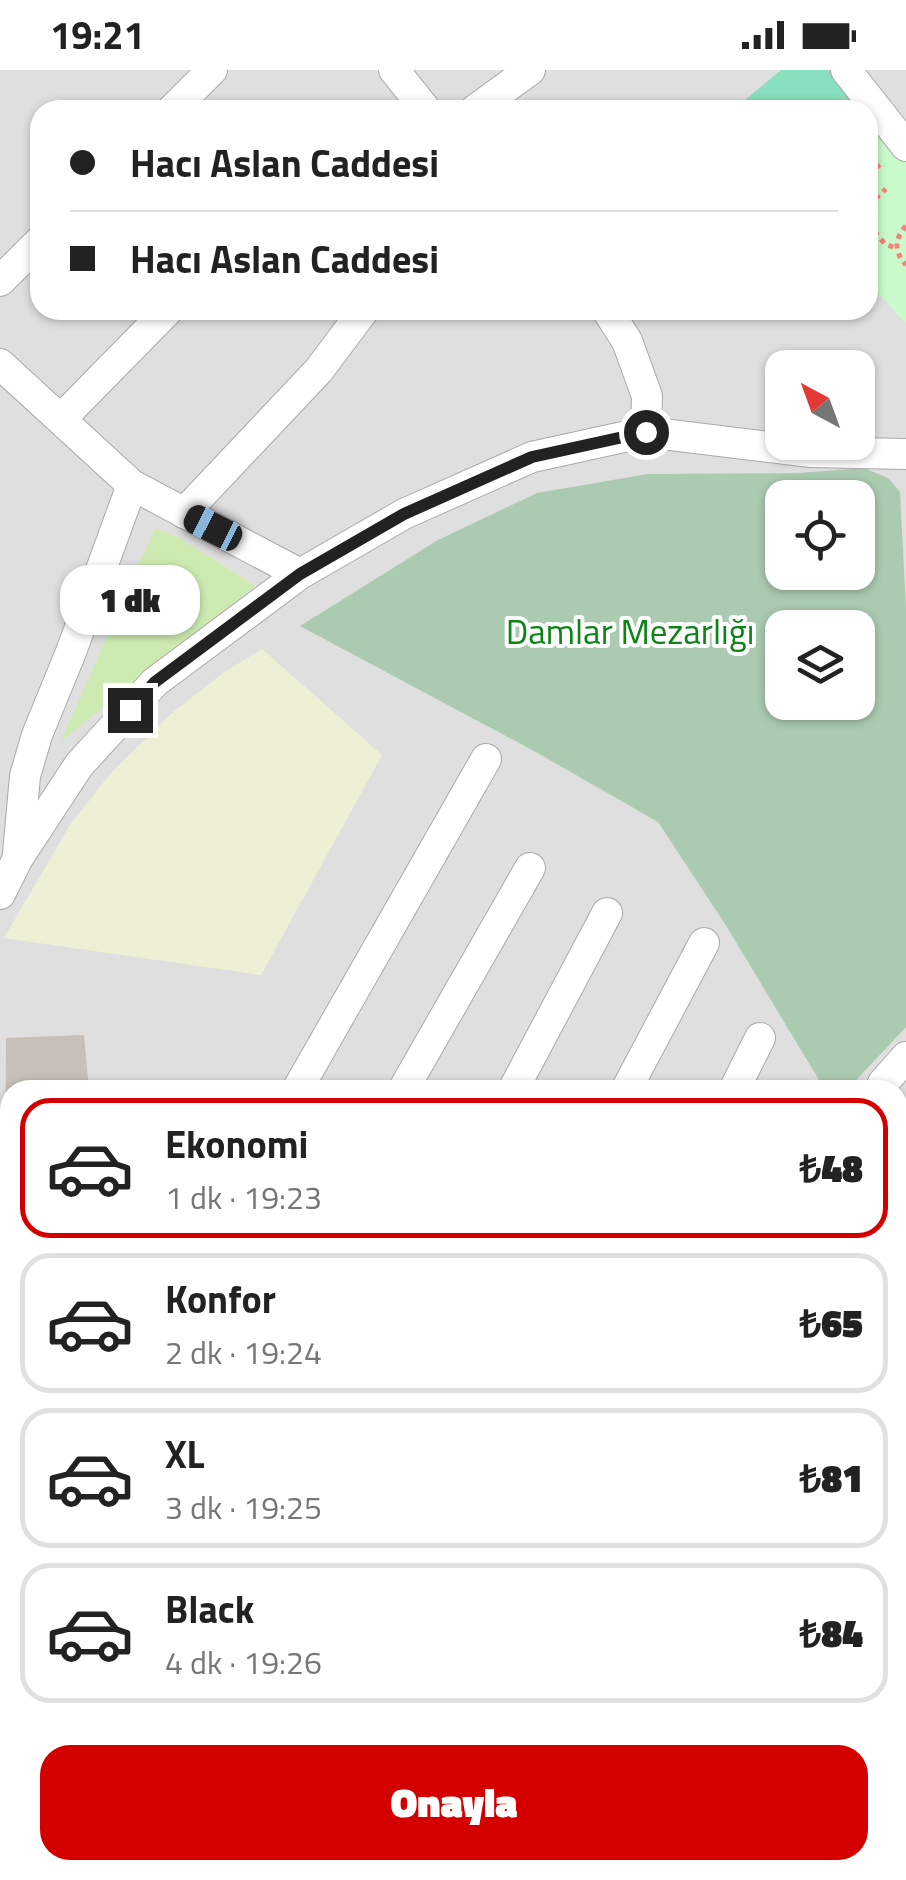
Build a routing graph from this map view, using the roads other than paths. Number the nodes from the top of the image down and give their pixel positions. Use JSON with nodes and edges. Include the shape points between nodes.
{"nodes":[{"id":1,"x":212,"y":70,"type":"edge"},
{"id":2,"x":394,"y":70,"type":"edge"},
{"id":3,"x":530,"y":70,"type":"edge"},
{"id":4,"x":846,"y":70,"type":"edge"},
{"id":5,"x":182,"y":100,"type":"edge"},
{"id":6,"x":418,"y":100,"type":"edge"},
{"id":7,"x":489,"y":100,"type":"edge"},
{"id":8,"x":870,"y":100,"type":"edge"},
{"id":9,"x":878,"y":111,"type":"edge"},
{"id":10,"x":906,"y":146,"type":"edge"},
{"id":11,"x":30,"y":251,"type":"edge"},
{"id":12,"x":0,"y":281,"type":"edge"},
{"id":13,"x":158,"y":320,"type":"edge"},
{"id":14,"x":356,"y":320,"type":"edge"},
{"id":15,"x":613,"y":320,"type":"edge"},
{"id":16,"x":0,"y":364,"type":"edge"},
{"id":17,"x":61,"y":420,"type":"junction"},
{"id":18,"x":646,"y":432,"type":"junction"},
{"id":19,"x":906,"y":454,"type":"edge"},
{"id":20,"x":132,"y":486,"type":"junction"},
{"id":21,"x":184,"y":514,"type":"junction"},
{"id":22,"x":300,"y":574,"type":"junction"},
{"id":23,"x":486,"y":759,"type":"dead end"},
{"id":24,"x":18,"y":858,"type":"junction"},
{"id":25,"x":530,"y":868,"type":"dead end"},
{"id":26,"x":0,"y":894,"type":"edge"},
{"id":27,"x":607,"y":913,"type":"dead end"},
{"id":28,"x":704,"y":943,"type":"dead end"},
{"id":29,"x":760,"y":1038,"type":"dead end"},
{"id":30,"x":906,"y":1057,"type":"edge"},
{"id":31,"x":303,"y":1080,"type":"edge"},
{"id":32,"x":410,"y":1080,"type":"edge"},
{"id":33,"x":518,"y":1080,"type":"edge"},
{"id":34,"x":631,"y":1080,"type":"edge"},
{"id":35,"x":739,"y":1080,"type":"edge"},
{"id":36,"x":886,"y":1080,"type":"edge"}],
"edges":[{"from":1,"to":5,"type":"street"},
{"from":2,"to":6,"type":"street"},
{"from":3,"to":7,"type":"street"},
{"from":4,"to":8,"type":"street"},
{"from":9,"to":10,"type":"street"},
{"from":11,"to":12,"type":"street"},
{"from":13,"to":17,"type":"street"},
{"from":14,"to":21,"type":"street","via":[[319,370]]},
{"from":15,"to":18,"type":"street","via":[[647,396]]},
{"from":16,"to":17,"type":"street"},
{"from":17,"to":20,"type":"street"},
{"from":18,"to":19,"type":"street","via":[[811,452]]},
{"from":18,"to":22,"type":"street","via":[[532,457],[404,514]]},
{"from":20,"to":21,"type":"street"},
{"from":20,"to":24,"type":"street","via":[[37,735],[25,776]]},
{"from":21,"to":22,"type":"street"},
{"from":22,"to":24,"type":"street","via":[[155,682],[78,765]]},
{"from":23,"to":31,"type":"street"},
{"from":24,"to":26,"type":"street"},
{"from":25,"to":32,"type":"street"},
{"from":27,"to":33,"type":"street"},
{"from":28,"to":34,"type":"street"},
{"from":29,"to":35,"type":"street"},
{"from":30,"to":36,"type":"street"}]}
